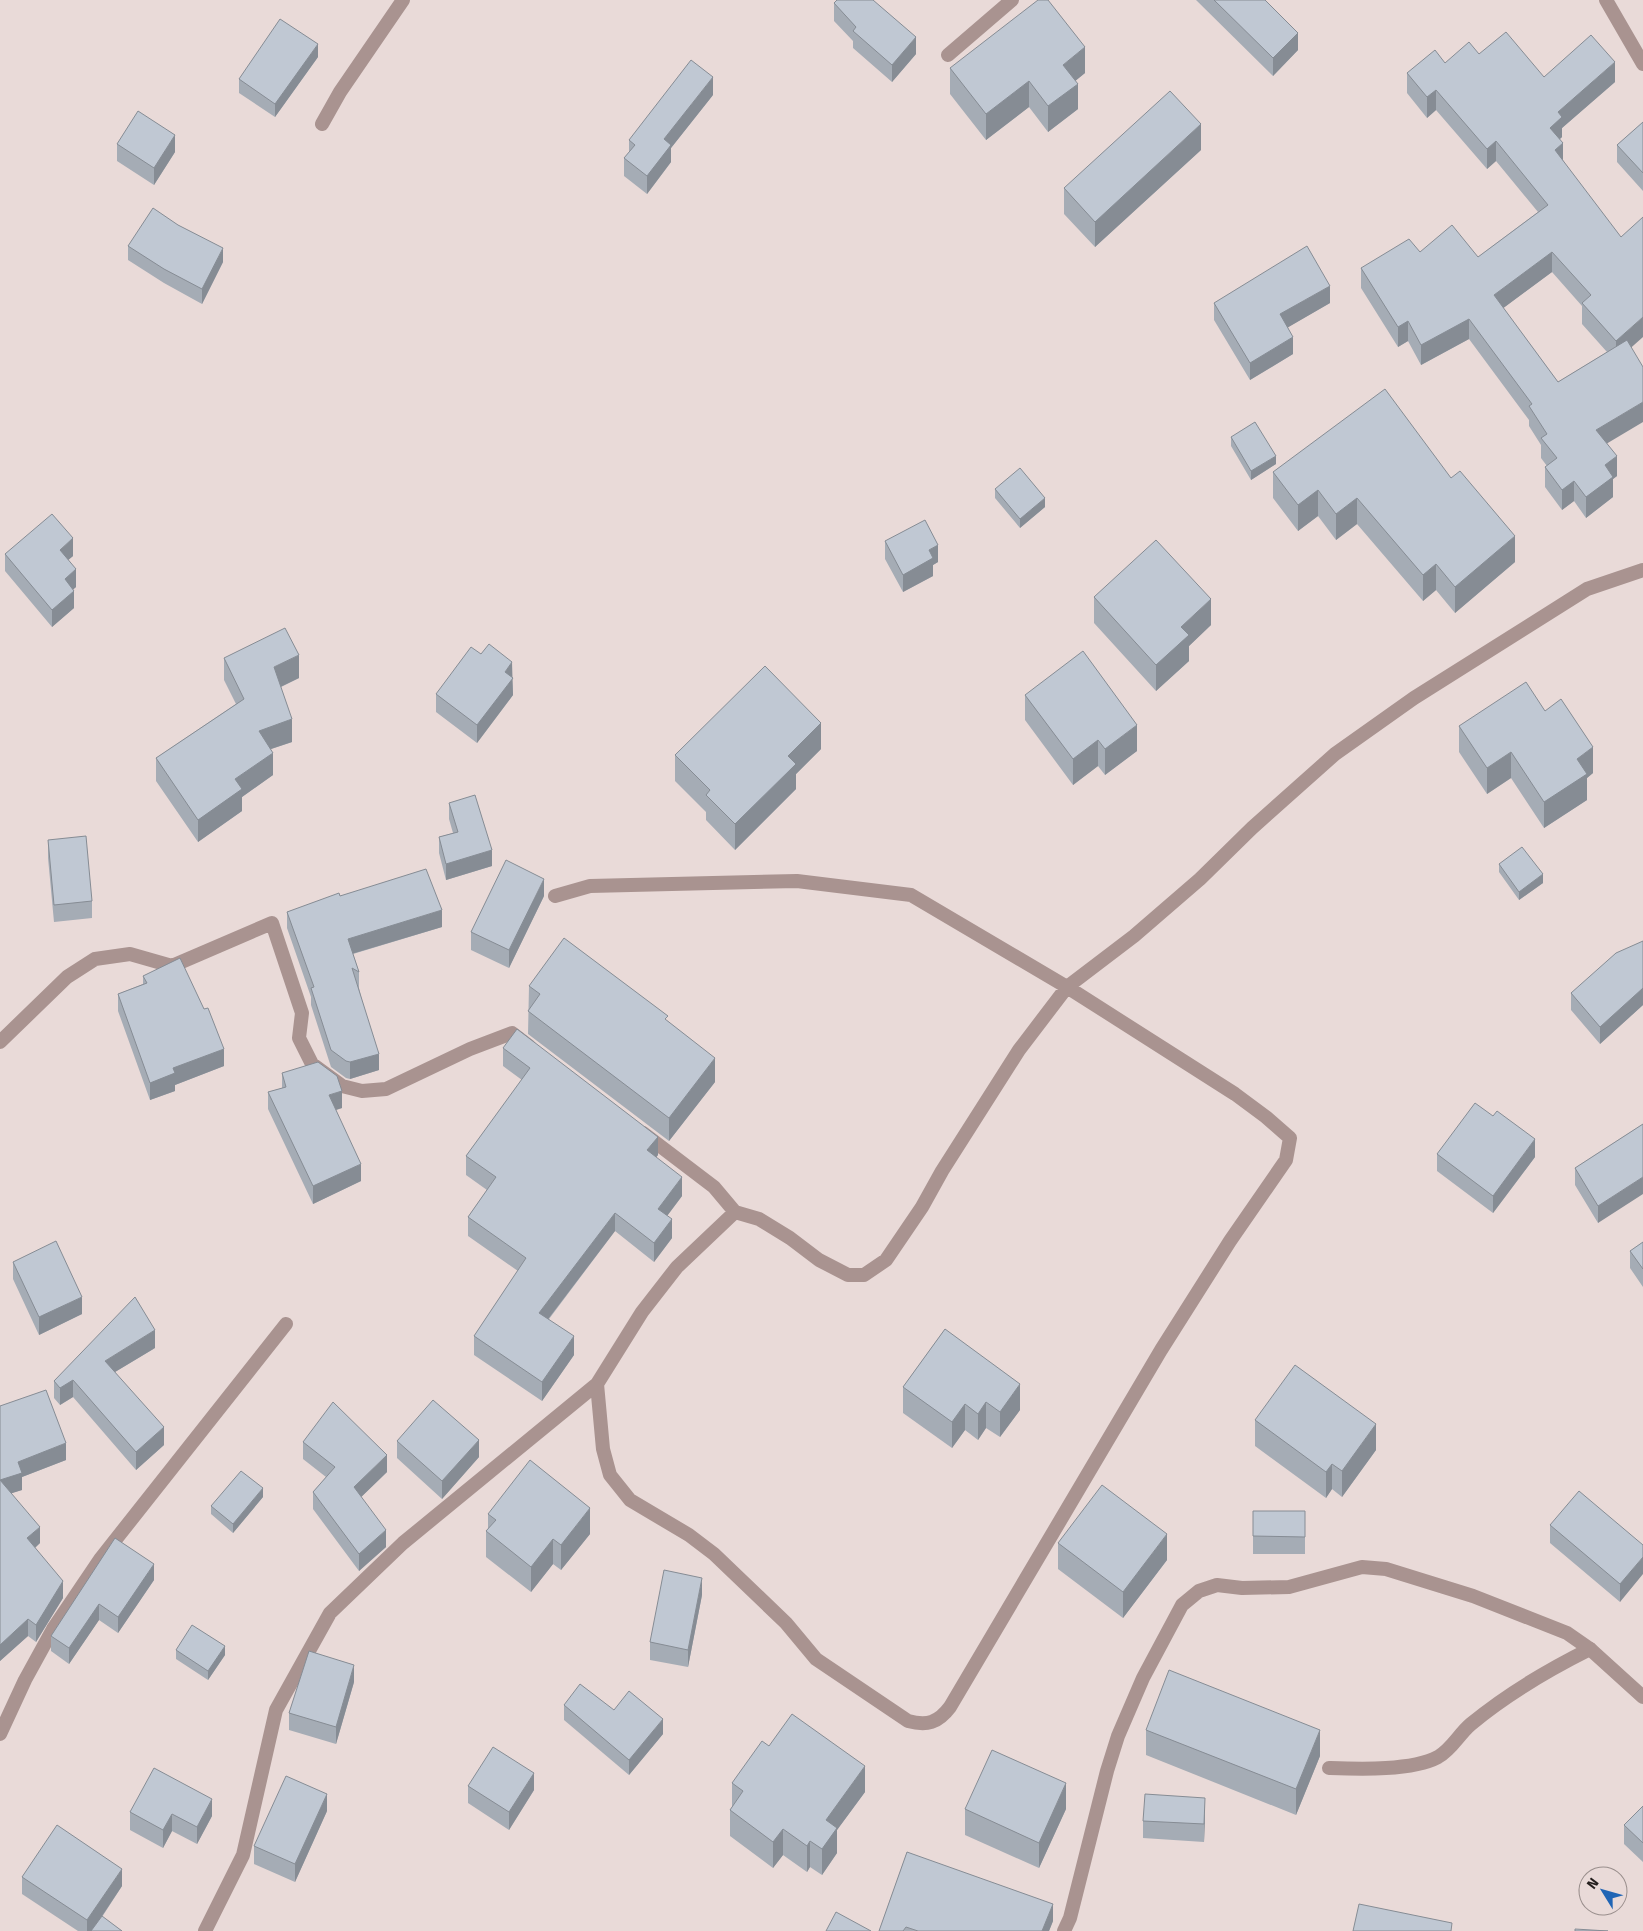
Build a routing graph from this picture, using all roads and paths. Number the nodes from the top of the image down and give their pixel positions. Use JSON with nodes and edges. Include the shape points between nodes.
{"nodes":[{"id":1,"x":403,"y":0,"type":"edge"},
{"id":2,"x":1012,"y":0,"type":"edge"},
{"id":3,"x":1606,"y":0,"type":"edge"},
{"id":4,"x":948,"y":55,"type":"dead end"},
{"id":5,"x":1643,"y":64,"type":"edge"},
{"id":6,"x":322,"y":124,"type":"dead end"},
{"id":7,"x":1643,"y":570,"type":"edge"},
{"id":8,"x":555,"y":896,"type":"dead end"},
{"id":9,"x":1067,"y":987,"type":"junction"},
{"id":10,"x":0,"y":1042,"type":"edge"},
{"id":11,"x":544,"y":1057,"type":"edge"},
{"id":12,"x":630,"y":1124,"type":"edge"},
{"id":13,"x":735,"y":1212,"type":"junction"},
{"id":14,"x":286,"y":1324,"type":"dead end"},
{"id":15,"x":597,"y":1384,"type":"junction"},
{"id":16,"x":1590,"y":1649,"type":"junction"},
{"id":17,"x":1643,"y":1697,"type":"edge"},
{"id":18,"x":0,"y":1734,"type":"edge"},
{"id":19,"x":1328,"y":1768,"type":"dead end"},
{"id":20,"x":206,"y":1931,"type":"edge"},
{"id":21,"x":1064,"y":1931,"type":"edge"}],
"edges":[{"from":1,"to":6,"type":"street"},
{"from":2,"to":4,"type":"street"},
{"from":3,"to":5,"type":"street"},
{"from":7,"to":9,"type":"street","via":[[1587,589],[1414,698],[1334,754],[1200,879],[1134,936]]},
{"from":8,"to":9,"type":"street","via":[[590,886],[797,882],[911,895]]},
{"from":9,"to":13,"type":"street","via":[[1019,1050],[886,1260],[864,1275],[848,1275],[819,1260],[759,1219]]},
{"from":9,"to":15,"type":"street","via":[[1235,1094],[1290,1138],[1286,1160],[1161,1350],[944,1715],[936,1722],[921,1725],[908,1721],[816,1659],[786,1623],[714,1554],[630,1500],[610,1475],[603,1449]]},
{"from":10,"to":11,"type":"street","via":[[67,977],[95,959],[130,954],[172,966],[272,923],[302,1013],[299,1038],[312,1064],[342,1086],[362,1092],[386,1089],[512,1033]]},
{"from":12,"to":13,"type":"street","via":[[714,1186]]},
{"from":13,"to":15,"type":"street","via":[[677,1266],[642,1312]]},
{"from":14,"to":18,"type":"street","via":[[101,1558],[53,1629]]},
{"from":15,"to":20,"type":"street","via":[[403,1543],[330,1613],[276,1710],[243,1855]]},
{"from":16,"to":17,"type":"street"},
{"from":16,"to":19,"type":"street","via":[[1538,1676],[1469,1726],[1454,1744],[1438,1756],[1419,1763],[1374,1769]]},
{"from":16,"to":21,"type":"street","via":[[1567,1633],[1482,1599],[1386,1569],[1362,1566],[1289,1586],[1242,1588],[1217,1585],[1199,1591],[1182,1605],[1143,1678],[1122,1728],[1107,1771]]}]}
